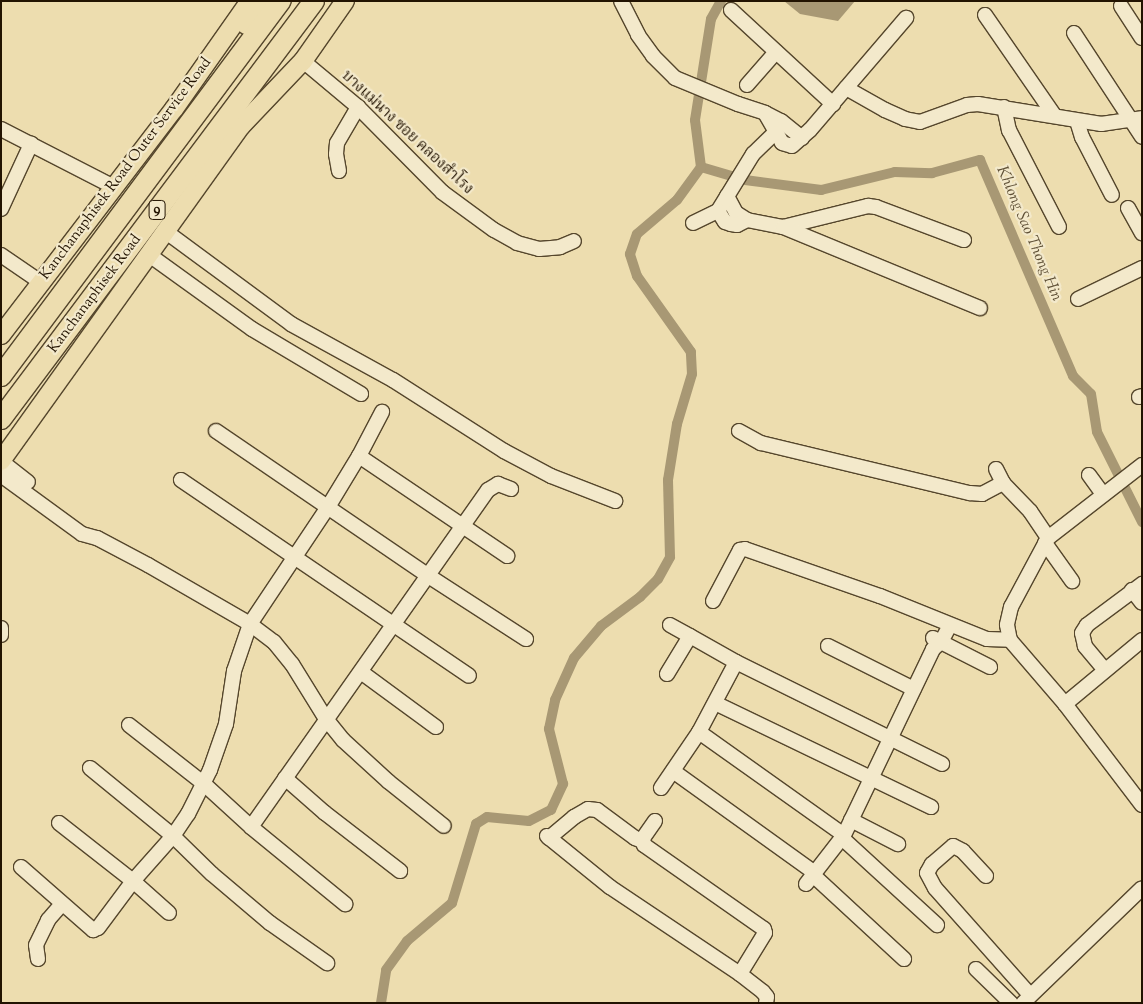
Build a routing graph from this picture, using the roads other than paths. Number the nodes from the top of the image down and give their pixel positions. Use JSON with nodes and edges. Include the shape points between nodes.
{"nodes":[{"id":1,"x":250,"y":1,"type":"edge"},
{"id":2,"x":265,"y":1,"type":"edge"},
{"id":3,"x":281,"y":1,"type":"edge"},
{"id":4,"x":314,"y":1,"type":"edge"},
{"id":5,"x":331,"y":1,"type":"edge"},
{"id":6,"x":345,"y":1,"type":"edge"},
{"id":7,"x":621,"y":1,"type":"edge"},
{"id":8,"x":1121,"y":6,"type":"dead end"},
{"id":9,"x":730,"y":10,"type":"dead end"},
{"id":10,"x":985,"y":15,"type":"dead end"},
{"id":11,"x":906,"y":18,"type":"dead end"},
{"id":12,"x":1074,"y":33,"type":"dead end"},
{"id":13,"x":1142,"y":38,"type":"edge"},
{"id":14,"x":776,"y":52,"type":"junction"},
{"id":15,"x":303,"y":61,"type":"junction"},
{"id":16,"x":747,"y":85,"type":"dead end"},
{"id":17,"x":846,"y":88,"type":"junction"},
{"id":18,"x":833,"y":104,"type":"junction"},
{"id":19,"x":358,"y":107,"type":"junction"},
{"id":20,"x":1004,"y":107,"type":"junction"},
{"id":21,"x":174,"y":109,"type":"junction"},
{"id":22,"x":765,"y":113,"type":"junction"},
{"id":23,"x":1054,"y":115,"type":"junction"},
{"id":24,"x":1137,"y":119,"type":"edge"},
{"id":25,"x":1077,"y":121,"type":"junction"},
{"id":26,"x":241,"y":126,"type":"junction"},
{"id":27,"x":1,"y":129,"type":"edge"},
{"id":28,"x":775,"y":133,"type":"junction"},
{"id":29,"x":802,"y":138,"type":"junction"},
{"id":30,"x":1142,"y":138,"type":"edge"},
{"id":31,"x":31,"y":144,"type":"junction"},
{"id":32,"x":338,"y":171,"type":"dead end"},
{"id":33,"x":114,"y":187,"type":"junction"},
{"id":34,"x":730,"y":191,"type":"junction"},
{"id":35,"x":1112,"y":195,"type":"dead end"},
{"id":36,"x":1128,"y":208,"type":"dead end"},
{"id":37,"x":1,"y":209,"type":"edge"},
{"id":38,"x":718,"y":211,"type":"junction"},
{"id":39,"x":747,"y":220,"type":"junction"},
{"id":40,"x":693,"y":223,"type":"dead end"},
{"id":41,"x":783,"y":227,"type":"junction"},
{"id":42,"x":1059,"y":227,"type":"dead end"},
{"id":43,"x":165,"y":231,"type":"junction"},
{"id":44,"x":1142,"y":233,"type":"edge"},
{"id":45,"x":964,"y":240,"type":"dead end"},
{"id":46,"x":574,"y":241,"type":"dead end"},
{"id":47,"x":148,"y":254,"type":"junction"},
{"id":48,"x":1,"y":255,"type":"edge"},
{"id":49,"x":1142,"y":268,"type":"edge"},
{"id":50,"x":42,"y":283,"type":"junction"},
{"id":51,"x":1078,"y":299,"type":"dead end"},
{"id":52,"x":980,"y":308,"type":"dead end"},
{"id":53,"x":1,"y":335,"type":"edge"},
{"id":54,"x":1,"y":376,"type":"edge"},
{"id":55,"x":361,"y":394,"type":"dead end"},
{"id":56,"x":382,"y":412,"type":"dead end"},
{"id":57,"x":1,"y":419,"type":"edge"},
{"id":58,"x":216,"y":430,"type":"dead end"},
{"id":59,"x":738,"y":431,"type":"dead end"},
{"id":60,"x":359,"y":456,"type":"junction"},
{"id":61,"x":1,"y":461,"type":"edge"},
{"id":62,"x":1138,"y":468,"type":"edge"},
{"id":63,"x":996,"y":469,"type":"dead end"},
{"id":64,"x":1088,"y":474,"type":"dead end"},
{"id":65,"x":1,"y":475,"type":"edge"},
{"id":66,"x":181,"y":480,"type":"dead end"},
{"id":67,"x":1003,"y":483,"type":"junction"},
{"id":68,"x":511,"y":489,"type":"dead end"},
{"id":69,"x":1108,"y":490,"type":"junction"},
{"id":70,"x":615,"y":501,"type":"dead end"},
{"id":71,"x":328,"y":508,"type":"junction"},
{"id":72,"x":461,"y":526,"type":"junction"},
{"id":73,"x":97,"y":538,"type":"junction"},
{"id":74,"x":1047,"y":541,"type":"junction"},
{"id":75,"x":507,"y":556,"type":"dead end"},
{"id":76,"x":294,"y":557,"type":"junction"},
{"id":77,"x":427,"y":575,"type":"junction"},
{"id":78,"x":1072,"y":581,"type":"dead end"},
{"id":79,"x":1137,"y":587,"type":"edge"},
{"id":80,"x":713,"y":601,"type":"dead end"},
{"id":81,"x":1142,"y":602,"type":"edge"},
{"id":82,"x":394,"y":623,"type":"junction"},
{"id":83,"x":945,"y":623,"type":"junction"},
{"id":84,"x":250,"y":624,"type":"junction"},
{"id":85,"x":670,"y":625,"type":"dead end"},
{"id":86,"x":1,"y":628,"type":"edge"},
{"id":87,"x":1,"y":635,"type":"edge"},
{"id":88,"x":690,"y":636,"type":"junction"},
{"id":89,"x":526,"y":639,"type":"dead end"},
{"id":90,"x":1010,"y":640,"type":"junction"},
{"id":91,"x":1142,"y":640,"type":"edge"},
{"id":92,"x":936,"y":643,"type":"junction"},
{"id":93,"x":828,"y":646,"type":"dead end"},
{"id":94,"x":736,"y":662,"type":"junction"},
{"id":95,"x":990,"y":667,"type":"dead end"},
{"id":96,"x":1104,"y":669,"type":"junction"},
{"id":97,"x":361,"y":672,"type":"junction"},
{"id":98,"x":667,"y":674,"type":"dead end"},
{"id":99,"x":469,"y":676,"type":"dead end"},
{"id":100,"x":914,"y":689,"type":"junction"},
{"id":101,"x":715,"y":703,"type":"junction"},
{"id":102,"x":1065,"y":704,"type":"junction"},
{"id":103,"x":326,"y":719,"type":"junction"},
{"id":104,"x":129,"y":725,"type":"dead end"},
{"id":105,"x":436,"y":727,"type":"dead end"},
{"id":106,"x":699,"y":732,"type":"junction"},
{"id":107,"x":890,"y":737,"type":"junction"},
{"id":108,"x":942,"y":764,"type":"dead end"},
{"id":109,"x":90,"y":768,"type":"dead end"},
{"id":110,"x":673,"y":771,"type":"junction"},
{"id":111,"x":285,"y":778,"type":"junction"},
{"id":112,"x":870,"y":778,"type":"junction"},
{"id":113,"x":203,"y":783,"type":"junction"},
{"id":114,"x":661,"y":788,"type":"dead end"},
{"id":115,"x":1142,"y":805,"type":"edge"},
{"id":116,"x":931,"y":807,"type":"dead end"},
{"id":117,"x":655,"y":820,"type":"dead end"},
{"id":118,"x":851,"y":820,"type":"junction"},
{"id":119,"x":59,"y":822,"type":"dead end"},
{"id":120,"x":444,"y":826,"type":"dead end"},
{"id":121,"x":251,"y":827,"type":"junction"},
{"id":122,"x":173,"y":836,"type":"junction"},
{"id":123,"x":843,"y":836,"type":"junction"},
{"id":124,"x":642,"y":841,"type":"junction"},
{"id":125,"x":898,"y":844,"type":"dead end"},
{"id":126,"x":21,"y":867,"type":"dead end"},
{"id":127,"x":400,"y":871,"type":"dead end"},
{"id":128,"x":986,"y":876,"type":"dead end"},
{"id":129,"x":812,"y":877,"type":"junction"},
{"id":130,"x":133,"y":881,"type":"junction"},
{"id":131,"x":1140,"y":895,"type":"edge"},
{"id":132,"x":62,"y":904,"type":"junction"},
{"id":133,"x":345,"y":904,"type":"dead end"},
{"id":134,"x":169,"y":913,"type":"dead end"},
{"id":135,"x":937,"y":926,"type":"dead end"},
{"id":136,"x":38,"y":959,"type":"dead end"},
{"id":137,"x":904,"y":959,"type":"dead end"},
{"id":138,"x":327,"y":963,"type":"dead end"},
{"id":139,"x":976,"y":969,"type":"dead end"},
{"id":140,"x":740,"y":974,"type":"junction"},
{"id":141,"x":1026,"y":999,"type":"edge"},
{"id":142,"x":766,"y":1003,"type":"edge"},
{"id":143,"x":1011,"y":1003,"type":"edge"}],
"edges":[{"from":1,"to":21,"type":"main road","name":"Kanchanaphisek Road Outer Service Road"},
{"from":2,"to":21,"type":"main road"},
{"from":3,"to":54,"type":"highway","name":"Kanchanaphisek Road","number":"9"},
{"from":4,"to":57,"type":"highway","name":"Kanchanaphisek Road","number":"9"},
{"from":5,"to":26,"type":"main road"},
{"from":6,"to":15,"type":"main road"},
{"from":7,"to":22,"type":"street","via":[[643,42],[675,78]]},
{"from":8,"to":13,"type":"street"},
{"from":9,"to":14,"type":"street"},
{"from":10,"to":23,"type":"street"},
{"from":11,"to":17,"type":"street"},
{"from":12,"to":24,"type":"street"},
{"from":14,"to":16,"type":"street"},
{"from":14,"to":18,"type":"street"},
{"from":15,"to":19,"type":"street","name":"บางแม่นาง ซอย คลองสำโรง"},
{"from":15,"to":26,"type":"main road"},
{"from":17,"to":18,"type":"street"},
{"from":17,"to":20,"type":"street","via":[[885,110],[920,122],[967,105]]},
{"from":18,"to":29,"type":"street"},
{"from":19,"to":32,"type":"street","via":[[337,143]]},
{"from":19,"to":46,"type":"street","name":"บางแม่นาง ซอย คลองสำโรง","via":[[442,192],[494,230],[517,243],[539,249],[560,247]]},
{"from":20,"to":23,"type":"street"},
{"from":20,"to":42,"type":"street","via":[[1009,130]]},
{"from":21,"to":33,"type":"main road","name":"Kanchanaphisek Road Outer Service Road"},
{"from":22,"to":28,"type":"street"},
{"from":22,"to":29,"type":"street"},
{"from":23,"to":25,"type":"street"},
{"from":24,"to":25,"type":"street","via":[[1101,124]]},
{"from":24,"to":30,"type":"street"},
{"from":25,"to":35,"type":"street"},
{"from":26,"to":43,"type":"main road"},
{"from":27,"to":31,"type":"street"},
{"from":28,"to":29,"type":"street","via":[[787,146]]},
{"from":28,"to":34,"type":"street","via":[[753,154]]},
{"from":31,"to":33,"type":"street"},
{"from":31,"to":37,"type":"street"},
{"from":33,"to":50,"type":"main road","name":"Kanchanaphisek Road Outer Service Road"},
{"from":34,"to":38,"type":"street"},
{"from":34,"to":39,"type":"street","via":[[736,213]]},
{"from":36,"to":44,"type":"street"},
{"from":38,"to":39,"type":"street","via":[[724,222],[737,225]]},
{"from":38,"to":40,"type":"street"},
{"from":39,"to":41,"type":"street"},
{"from":41,"to":45,"type":"street","via":[[849,210],[876,207]]},
{"from":41,"to":52,"type":"street"},
{"from":43,"to":47,"type":"main road"},
{"from":43,"to":70,"type":"street","via":[[291,324],[393,380],[551,476]]},
{"from":47,"to":55,"type":"street","via":[[252,329]]},
{"from":47,"to":61,"type":"main road"},
{"from":48,"to":50,"type":"street"},
{"from":49,"to":51,"type":"street"},
{"from":50,"to":53,"type":"main road","name":"Kanchanaphisek Road Outer Service Road"},
{"from":56,"to":60,"type":"street"},
{"from":58,"to":71,"type":"street"},
{"from":59,"to":67,"type":"street","via":[[761,443],[970,493],[982,494]]},
{"from":60,"to":71,"type":"street"},
{"from":60,"to":72,"type":"street"},
{"from":61,"to":73,"type":"street","via":[[87,526]]},
{"from":62,"to":69,"type":"street"},
{"from":63,"to":67,"type":"street"},
{"from":64,"to":69,"type":"street"},
{"from":65,"to":73,"type":"street","via":[[82,534]]},
{"from":66,"to":76,"type":"street"},
{"from":67,"to":74,"type":"street","via":[[1030,512]]},
{"from":68,"to":72,"type":"street","via":[[498,484],[492,486]]},
{"from":69,"to":74,"type":"street"},
{"from":71,"to":76,"type":"street"},
{"from":71,"to":77,"type":"street"},
{"from":72,"to":75,"type":"street"},
{"from":72,"to":77,"type":"street"},
{"from":73,"to":84,"type":"street"},
{"from":74,"to":78,"type":"street"},
{"from":74,"to":90,"type":"street","via":[[1011,607],[1007,626]]},
{"from":76,"to":82,"type":"street"},
{"from":76,"to":84,"type":"street"},
{"from":77,"to":82,"type":"street"},
{"from":77,"to":89,"type":"street"},
{"from":79,"to":81,"type":"street"},
{"from":79,"to":96,"type":"street","via":[[1087,624],[1082,633],[1085,646]]},
{"from":80,"to":83,"type":"street","via":[[740,550],[745,549],[880,596]]},
{"from":82,"to":97,"type":"street"},
{"from":82,"to":99,"type":"street"},
{"from":83,"to":90,"type":"street","via":[[987,639]]},
{"from":83,"to":92,"type":"street"},
{"from":84,"to":103,"type":"street","via":[[274,642],[292,664]]},
{"from":84,"to":113,"type":"street","via":[[234,671],[226,724]]},
{"from":85,"to":88,"type":"street"},
{"from":86,"to":87,"type":"street"},
{"from":88,"to":94,"type":"street"},
{"from":88,"to":98,"type":"street"},
{"from":90,"to":102,"type":"street"},
{"from":91,"to":96,"type":"street"},
{"from":92,"to":95,"type":"street"},
{"from":92,"to":100,"type":"street"},
{"from":93,"to":100,"type":"street"},
{"from":94,"to":101,"type":"street"},
{"from":94,"to":107,"type":"street"},
{"from":96,"to":102,"type":"street"},
{"from":97,"to":103,"type":"street"},
{"from":97,"to":105,"type":"street"},
{"from":100,"to":107,"type":"street"},
{"from":101,"to":106,"type":"street"},
{"from":101,"to":112,"type":"street"},
{"from":102,"to":115,"type":"street"},
{"from":103,"to":111,"type":"street"},
{"from":103,"to":120,"type":"street","via":[[343,740],[389,782]]},
{"from":104,"to":113,"type":"street"},
{"from":106,"to":110,"type":"street"},
{"from":106,"to":123,"type":"street"},
{"from":107,"to":108,"type":"street"},
{"from":107,"to":112,"type":"street"},
{"from":109,"to":122,"type":"street"},
{"from":110,"to":114,"type":"street"},
{"from":110,"to":129,"type":"street"},
{"from":111,"to":121,"type":"street"},
{"from":111,"to":127,"type":"street"},
{"from":112,"to":116,"type":"street"},
{"from":112,"to":118,"type":"street"},
{"from":113,"to":121,"type":"street"},
{"from":113,"to":122,"type":"street"},
{"from":117,"to":124,"type":"street"},
{"from":118,"to":123,"type":"street"},
{"from":118,"to":125,"type":"street"},
{"from":119,"to":130,"type":"street"},
{"from":121,"to":133,"type":"street"},
{"from":122,"to":130,"type":"street"},
{"from":122,"to":138,"type":"street","via":[[270,923]]},
{"from":123,"to":129,"type":"street"},
{"from":123,"to":135,"type":"street"},
{"from":124,"to":140,"type":"street","via":[[764,929],[765,933]]},
{"from":124,"to":140,"type":"street","via":[[597,810],[588,809],[548,837],[610,887]]},
{"from":126,"to":132,"type":"street"},
{"from":128,"to":141,"type":"street","via":[[963,851],[953,846],[932,864],[927,873],[935,888]]},
{"from":129,"to":137,"type":"street"},
{"from":130,"to":132,"type":"street","via":[[98,928],[93,930]]},
{"from":130,"to":134,"type":"street"},
{"from":131,"to":141,"type":"street"},
{"from":132,"to":136,"type":"street","via":[[48,920],[36,945]]},
{"from":139,"to":143,"type":"street"},
{"from":140,"to":142,"type":"street","via":[[763,992],[767,997]]}]}
